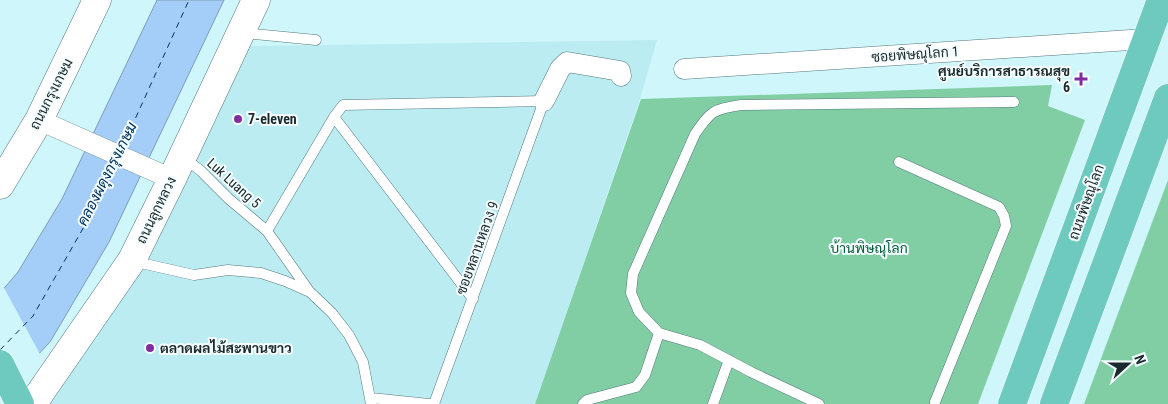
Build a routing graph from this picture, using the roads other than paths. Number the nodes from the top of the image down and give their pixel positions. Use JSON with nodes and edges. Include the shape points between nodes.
{"nodes":[{"id":1,"x":97,"y":0,"type":"edge"},
{"id":2,"x":256,"y":0,"type":"edge"},
{"id":3,"x":1161,"y":0,"type":"edge"},
{"id":4,"x":240,"y":33,"type":"junction"},
{"id":5,"x":1146,"y":39,"type":"junction"},
{"id":6,"x":316,"y":40,"type":"dead end"},
{"id":7,"x":684,"y":69,"type":"dead end"},
{"id":8,"x":621,"y":76,"type":"dead end"},
{"id":9,"x":1168,"y":98,"type":"edge"},
{"id":10,"x":544,"y":101,"type":"junction"},
{"id":11,"x":1014,"y":102,"type":"dead end"},
{"id":12,"x":334,"y":117,"type":"junction"},
{"id":13,"x":39,"y":120,"type":"junction"},
{"id":14,"x":899,"y":162,"type":"dead end"},
{"id":15,"x":169,"y":169,"type":"junction"},
{"id":16,"x":0,"y":185,"type":"edge"},
{"id":17,"x":267,"y":231,"type":"junction"},
{"id":18,"x":132,"y":260,"type":"junction"},
{"id":19,"x":310,"y":292,"type":"junction"},
{"id":20,"x":473,"y":299,"type":"junction"},
{"id":21,"x":658,"y":333,"type":"junction"},
{"id":22,"x":729,"y":360,"type":"junction"},
{"id":23,"x":0,"y":364,"type":"edge"},
{"id":24,"x":21,"y":399,"type":"edge"},
{"id":25,"x":371,"y":401,"type":"edge"},
{"id":26,"x":936,"y":403,"type":"edge"},
{"id":27,"x":429,"y":404,"type":"edge"},
{"id":28,"x":434,"y":404,"type":"edge"},
{"id":29,"x":583,"y":404,"type":"edge"},
{"id":30,"x":713,"y":404,"type":"edge"},
{"id":31,"x":819,"y":404,"type":"edge"},
{"id":32,"x":1012,"y":404,"type":"edge"},
{"id":33,"x":1054,"y":404,"type":"edge"}],
"edges":[{"from":1,"to":13,"type":"street","name":"ถนนกรุงเกษม"},
{"from":2,"to":4,"type":"street","name":"ถนนลูกหลวง"},
{"from":3,"to":5,"type":"main road","name":"ถนนพิษณุโลก"},
{"from":4,"to":6,"type":"lane"},
{"from":4,"to":15,"type":"street","name":"ถนนลูกหลวง"},
{"from":5,"to":7,"type":"street","name":"ซอยพิษณุโลก 1"},
{"from":5,"to":32,"type":"main road","name":"ถนนพิษณุโลก"},
{"from":8,"to":10,"type":"street","via":[[620,71],[567,62]]},
{"from":9,"to":33,"type":"main road"},
{"from":10,"to":12,"type":"lane","via":[[343,105]]},
{"from":10,"to":20,"type":"lane","name":"ซอยหลานหลวง 9"},
{"from":11,"to":21,"type":"lane","via":[[741,105],[723,108],[709,115],[695,134],[632,274],[631,293],[639,312]]},
{"from":12,"to":17,"type":"lane"},
{"from":12,"to":20,"type":"lane"},
{"from":13,"to":15,"type":"street"},
{"from":13,"to":16,"type":"street","name":"ถนนกรุงเกษม"},
{"from":14,"to":26,"type":"lane","via":[[1000,207],[1006,226]]},
{"from":15,"to":17,"type":"lane","name":"Luk Luang 5","via":[[192,165]]},
{"from":15,"to":18,"type":"street","name":"ถนนลูกหลวง"},
{"from":17,"to":19,"type":"lane","name":"Luk Luang 5"},
{"from":18,"to":19,"type":"lane","via":[[194,275],[228,270],[261,273]]},
{"from":18,"to":24,"type":"street","name":"ถนนลูกหลวง","via":[[38,396]]},
{"from":19,"to":25,"type":"lane","via":[[349,335],[363,362]]},
{"from":20,"to":28,"type":"lane","name":"ซอยหลานหลวง 9"},
{"from":21,"to":22,"type":"lane","via":[[700,345]]},
{"from":21,"to":29,"type":"lane","via":[[645,375],[636,387],[587,400]]},
{"from":22,"to":30,"type":"lane"},
{"from":22,"to":31,"type":"lane"},
{"from":23,"to":24,"type":"main road"},
{"from":25,"to":27,"type":"lane"}]}
